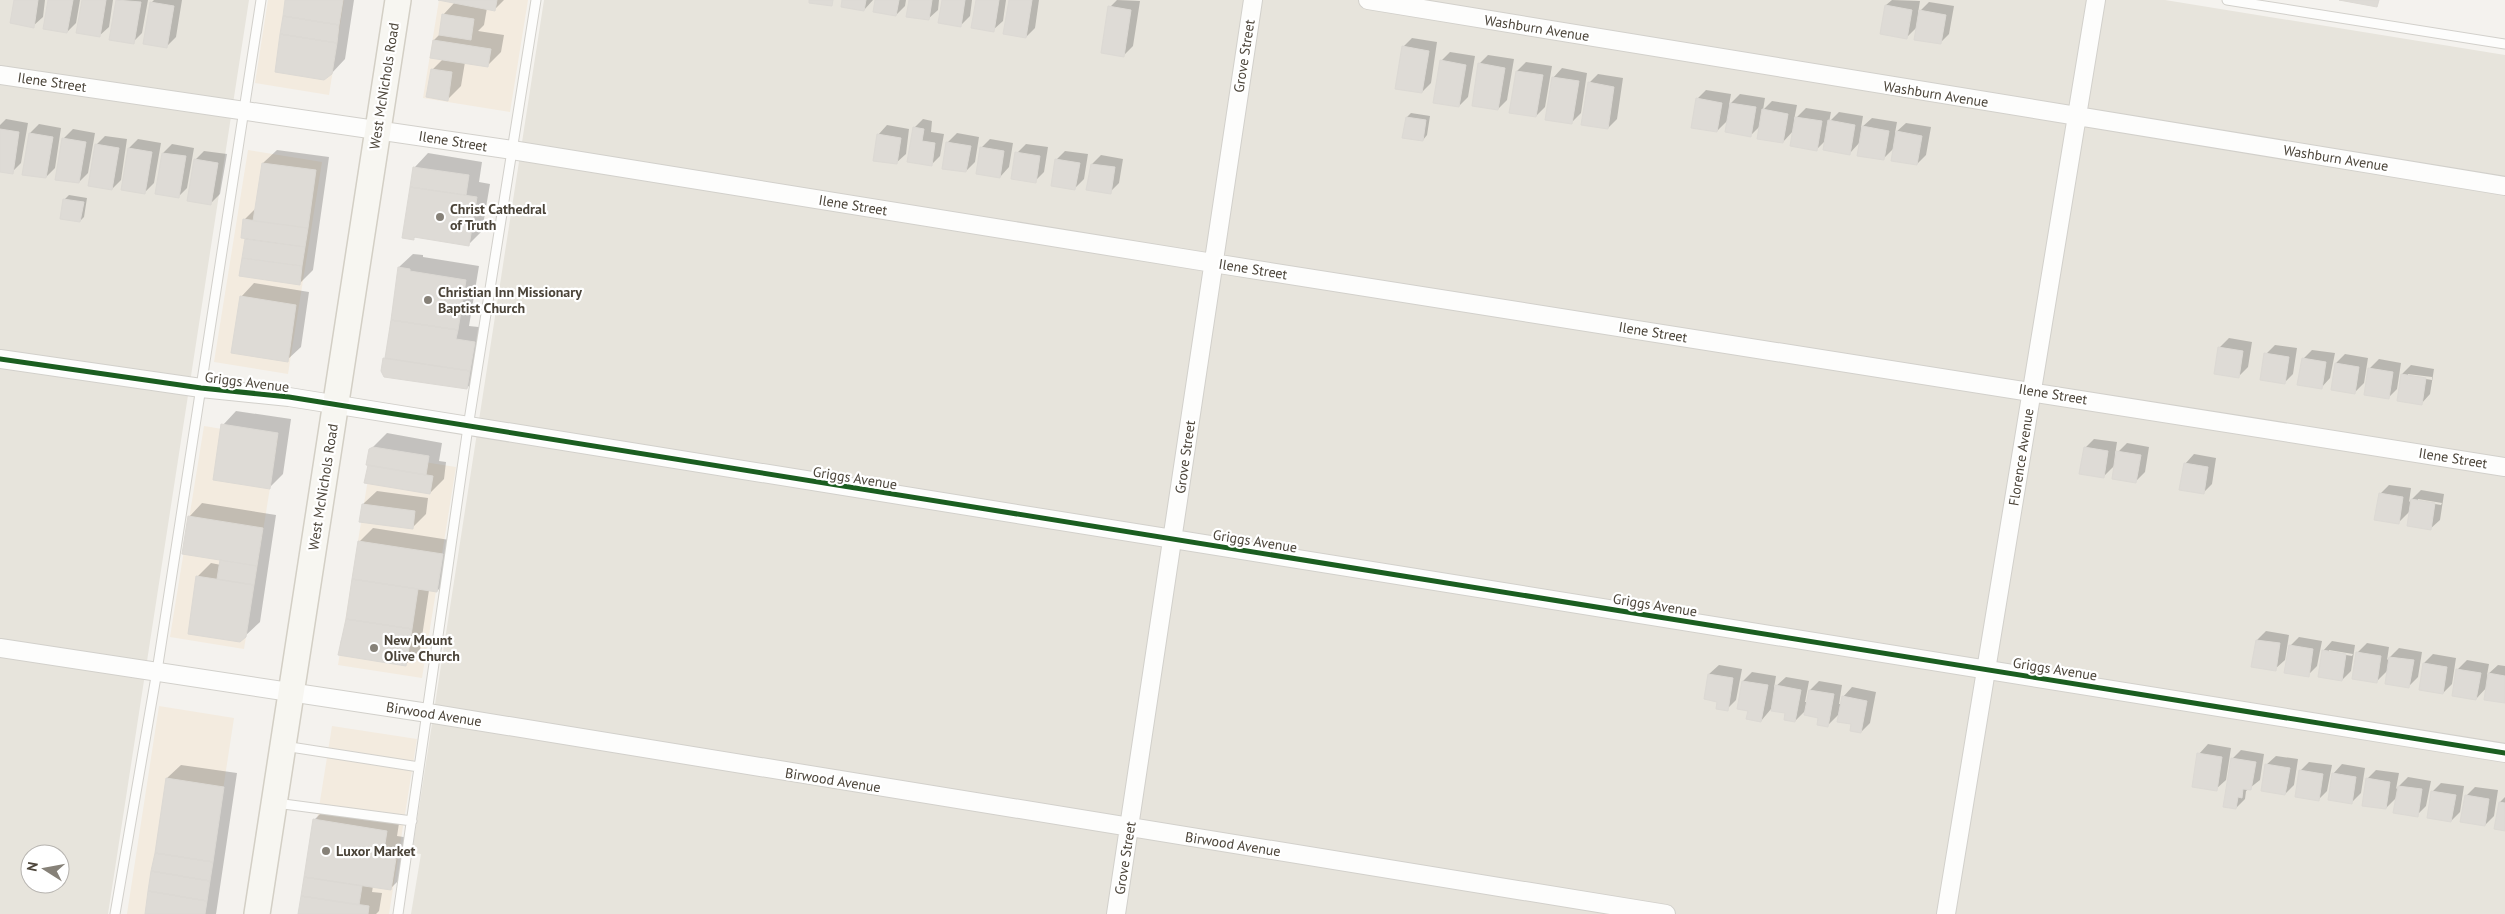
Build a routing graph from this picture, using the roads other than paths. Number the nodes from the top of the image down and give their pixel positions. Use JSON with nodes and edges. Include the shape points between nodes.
{"nodes":[{"id":1,"x":261,"y":0,"type":"edge"},
{"id":2,"x":398,"y":0,"type":"edge"},
{"id":3,"x":536,"y":0,"type":"edge"},
{"id":4,"x":1253,"y":0,"type":"edge"},
{"id":5,"x":1368,"y":0,"type":"edge"},
{"id":6,"x":2096,"y":0,"type":"edge"},
{"id":7,"x":2226,"y":0,"type":"edge"},
{"id":8,"x":2505,"y":44,"type":"edge"},
{"id":9,"x":0,"y":74,"type":"edge"},
{"id":10,"x":244,"y":111,"type":"junction"},
{"id":11,"x":2077,"y":117,"type":"junction"},
{"id":12,"x":377,"y":129,"type":"junction"},
{"id":13,"x":512,"y":150,"type":"junction"},
{"id":14,"x":2505,"y":186,"type":"edge"},
{"id":15,"x":1212,"y":263,"type":"junction"},
{"id":16,"x":0,"y":359,"type":"edge"},
{"id":17,"x":201,"y":388,"type":"junction"},
{"id":18,"x":2031,"y":391,"type":"junction"},
{"id":19,"x":335,"y":406,"type":"junction"},
{"id":20,"x":468,"y":427,"type":"junction"},
{"id":21,"x":2505,"y":466,"type":"edge"},
{"id":22,"x":1173,"y":540,"type":"junction"},
{"id":23,"x":0,"y":648,"type":"edge"},
{"id":24,"x":1987,"y":670,"type":"junction"},
{"id":25,"x":157,"y":671,"type":"junction"},
{"id":26,"x":291,"y":692,"type":"junction"},
{"id":27,"x":428,"y":713,"type":"junction"},
{"id":28,"x":283,"y":746,"type":"junction"},
{"id":29,"x":2505,"y":753,"type":"edge"},
{"id":30,"x":419,"y":767,"type":"junction"},
{"id":31,"x":274,"y":803,"type":"junction"},
{"id":32,"x":412,"y":821,"type":"junction"},
{"id":33,"x":1130,"y":828,"type":"junction"},
{"id":34,"x":116,"y":914,"type":"edge"},
{"id":35,"x":257,"y":914,"type":"edge"},
{"id":36,"x":398,"y":914,"type":"edge"},
{"id":37,"x":1116,"y":914,"type":"edge"},
{"id":38,"x":1666,"y":914,"type":"edge"},
{"id":39,"x":1946,"y":914,"type":"edge"}],
"edges":[{"from":1,"to":10,"type":"lane"},
{"from":2,"to":12,"type":"main road","name":"West McNichols Road"},
{"from":3,"to":13,"type":"lane"},
{"from":4,"to":15,"type":"street","name":"Grove Street"},
{"from":5,"to":11,"type":"street","name":"Washburn Avenue"},
{"from":6,"to":11,"type":"street","name":"Florence Avenue"},
{"from":7,"to":8,"type":"lane"},
{"from":9,"to":10,"type":"street","name":"Ilene Street"},
{"from":10,"to":12,"type":"street","name":"Ilene Street"},
{"from":10,"to":17,"type":"lane"},
{"from":11,"to":14,"type":"street","name":"Washburn Avenue"},
{"from":11,"to":18,"type":"street","name":"Florence Avenue"},
{"from":12,"to":13,"type":"street","name":"Ilene Street"},
{"from":12,"to":19,"type":"main road","name":"West McNichols Road"},
{"from":13,"to":15,"type":"street","name":"Ilene Street"},
{"from":13,"to":20,"type":"lane"},
{"from":15,"to":18,"type":"street","name":"Ilene Street"},
{"from":15,"to":22,"type":"street","name":"Grove Street"},
{"from":16,"to":17,"type":"street","name":"Griggs Avenue"},
{"from":17,"to":19,"type":"street","name":"Griggs Avenue","via":[[289,397]]},
{"from":17,"to":25,"type":"lane"},
{"from":18,"to":21,"type":"street","name":"Ilene Street"},
{"from":18,"to":24,"type":"street","name":"Florence Avenue"},
{"from":19,"to":20,"type":"street","name":"Griggs Avenue"},
{"from":19,"to":26,"type":"main road","name":"West McNichols Road"},
{"from":20,"to":22,"type":"street","name":"Griggs Avenue"},
{"from":20,"to":27,"type":"lane"},
{"from":22,"to":24,"type":"street","name":"Griggs Avenue"},
{"from":22,"to":33,"type":"street","name":"Grove Street"},
{"from":23,"to":25,"type":"street","name":"Birwood Avenue"},
{"from":24,"to":29,"type":"street","name":"Griggs Avenue"},
{"from":24,"to":39,"type":"street","name":"Florence Avenue"},
{"from":25,"to":26,"type":"street","name":"Birwood Avenue"},
{"from":25,"to":34,"type":"lane"},
{"from":26,"to":27,"type":"street","name":"Birwood Avenue"},
{"from":26,"to":28,"type":"main road","name":"West McNichols Road"},
{"from":27,"to":30,"type":"lane"},
{"from":27,"to":33,"type":"street","name":"Birwood Avenue"},
{"from":28,"to":30,"type":"lane"},
{"from":28,"to":31,"type":"main road","name":"West McNichols Road"},
{"from":30,"to":32,"type":"lane"},
{"from":31,"to":32,"type":"lane"},
{"from":31,"to":35,"type":"main road","name":"West McNichols Road"},
{"from":32,"to":36,"type":"lane"},
{"from":33,"to":37,"type":"street","name":"Grove Street"},
{"from":33,"to":38,"type":"street","name":"Birwood Avenue"}]}
